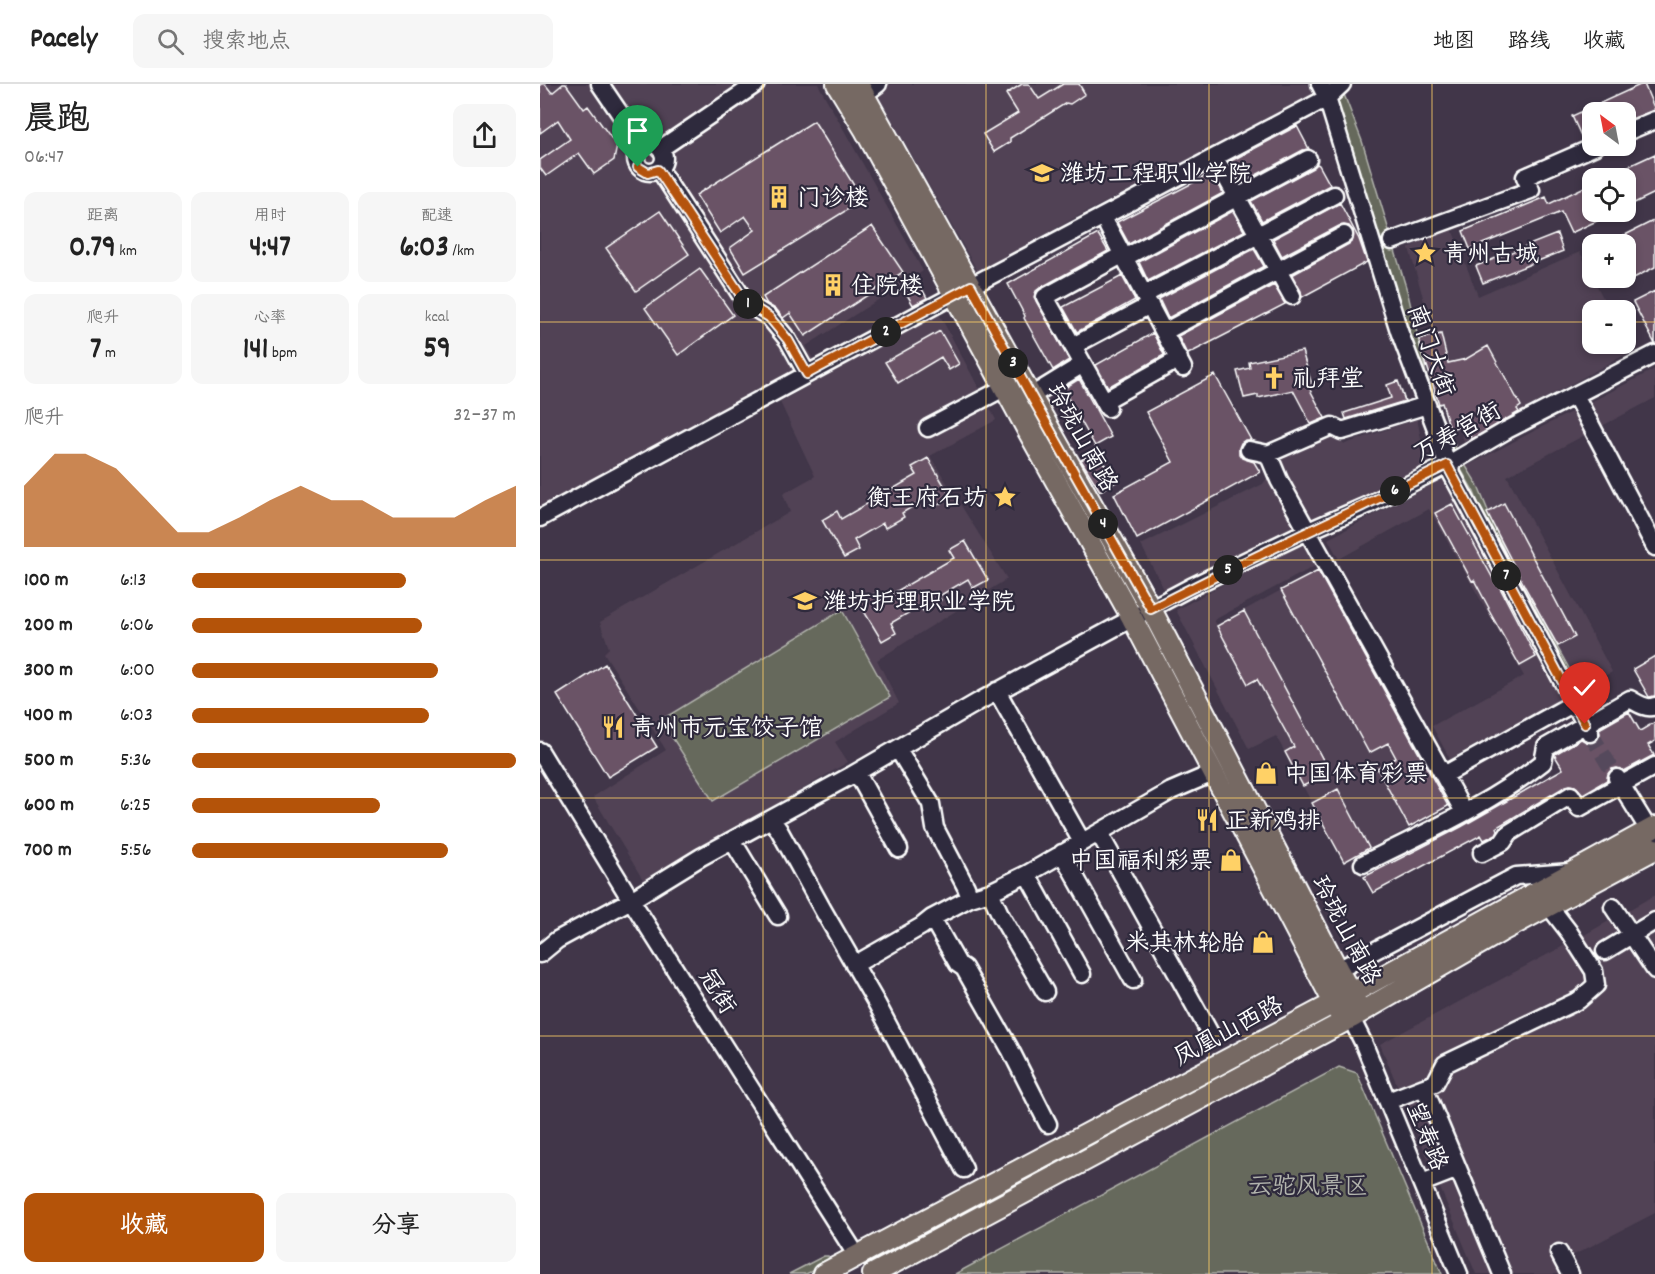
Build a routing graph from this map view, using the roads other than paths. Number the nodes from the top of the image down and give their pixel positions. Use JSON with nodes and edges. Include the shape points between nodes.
{"nodes":[{"id":1,"x":600,"y":84,"type":"edge"},
{"id":2,"x":756,"y":84,"type":"edge"},
{"id":3,"x":837,"y":84,"type":"edge"},
{"id":4,"x":1342,"y":84,"type":"edge"},
{"id":5,"x":867,"y":87,"type":"edge"},
{"id":6,"x":1324,"y":91,"type":"edge"},
{"id":7,"x":1655,"y":120,"type":"edge"},
{"id":8,"x":1636,"y":128,"type":"edge"},
{"id":9,"x":642,"y":146,"type":"junction"},
{"id":10,"x":660,"y":149,"type":"junction"},
{"id":11,"x":1582,"y":152,"type":"edge"},
{"id":12,"x":1308,"y":159,"type":"dead end"},
{"id":13,"x":1221,"y":168,"type":"dead end"},
{"id":14,"x":658,"y":170,"type":"junction"},
{"id":15,"x":1334,"y":195,"type":"dead end"},
{"id":16,"x":1237,"y":197,"type":"junction"},
{"id":17,"x":1108,"y":227,"type":"dead end"},
{"id":18,"x":1258,"y":235,"type":"junction"},
{"id":19,"x":1344,"y":235,"type":"dead end"},
{"id":20,"x":1392,"y":241,"type":"dead end"},
{"id":21,"x":1123,"y":256,"type":"junction"},
{"id":22,"x":1278,"y":270,"type":"junction"},
{"id":23,"x":963,"y":290,"type":"junction"},
{"id":24,"x":1292,"y":296,"type":"dead end"},
{"id":25,"x":1147,"y":300,"type":"junction"},
{"id":26,"x":1164,"y":332,"type":"junction"},
{"id":27,"x":1073,"y":346,"type":"junction"},
{"id":28,"x":1654,"y":358,"type":"edge"},
{"id":29,"x":1083,"y":364,"type":"junction"},
{"id":30,"x":807,"y":374,"type":"junction"},
{"id":31,"x":1004,"y":388,"type":"junction"},
{"id":32,"x":1031,"y":396,"type":"junction"},
{"id":33,"x":1575,"y":396,"type":"junction"},
{"id":34,"x":1426,"y":405,"type":"junction"},
{"id":35,"x":928,"y":428,"type":"dead end"},
{"id":36,"x":1249,"y":450,"type":"dead end"},
{"id":37,"x":1268,"y":454,"type":"junction"},
{"id":38,"x":1447,"y":465,"type":"junction"},
{"id":39,"x":540,"y":518,"type":"edge"},
{"id":40,"x":1308,"y":532,"type":"junction"},
{"id":41,"x":1655,"y":547,"type":"edge"},
{"id":42,"x":1151,"y":609,"type":"junction"},
{"id":43,"x":1132,"y":618,"type":"junction"},
{"id":44,"x":997,"y":692,"type":"junction"},
{"id":45,"x":1574,"y":703,"type":"junction"},
{"id":46,"x":1655,"y":706,"type":"edge"},
{"id":47,"x":1588,"y":729,"type":"junction"},
{"id":48,"x":897,"y":749,"type":"junction"},
{"id":49,"x":540,"y":751,"type":"edge"},
{"id":50,"x":1655,"y":766,"type":"edge"},
{"id":51,"x":856,"y":773,"type":"junction"},
{"id":52,"x":1213,"y":773,"type":"junction"},
{"id":53,"x":1444,"y":775,"type":"junction"},
{"id":54,"x":1619,"y":781,"type":"junction"},
{"id":55,"x":1464,"y":812,"type":"junction"},
{"id":56,"x":771,"y":819,"type":"junction"},
{"id":57,"x":1653,"y":836,"type":"edge"},
{"id":58,"x":1089,"y":838,"type":"junction"},
{"id":59,"x":732,"y":840,"type":"junction"},
{"id":60,"x":899,"y":849,"type":"dead end"},
{"id":61,"x":1062,"y":853,"type":"junction"},
{"id":62,"x":1482,"y":853,"type":"dead end"},
{"id":63,"x":1363,"y":864,"type":"dead end"},
{"id":64,"x":1575,"y":872,"type":"junction"},
{"id":65,"x":1027,"y":874,"type":"junction"},
{"id":66,"x":990,"y":892,"type":"junction"},
{"id":67,"x":970,"y":898,"type":"junction"},
{"id":68,"x":631,"y":900,"type":"junction"},
{"id":69,"x":1549,"y":906,"type":"junction"},
{"id":70,"x":1614,"y":907,"type":"dead end"},
{"id":71,"x":778,"y":916,"type":"dead end"},
{"id":72,"x":932,"y":918,"type":"junction"},
{"id":73,"x":1655,"y":921,"type":"edge"},
{"id":74,"x":1632,"y":935,"type":"junction"},
{"id":75,"x":1605,"y":951,"type":"dead end"},
{"id":76,"x":540,"y":954,"type":"edge"},
{"id":77,"x":854,"y":965,"type":"junction"},
{"id":78,"x":1338,"y":970,"type":"junction"},
{"id":79,"x":1655,"y":970,"type":"edge"},
{"id":80,"x":1082,"y":974,"type":"dead end"},
{"id":81,"x":1133,"y":980,"type":"dead end"},
{"id":82,"x":1045,"y":992,"type":"dead end"},
{"id":83,"x":1342,"y":999,"type":"junction"},
{"id":84,"x":1351,"y":1018,"type":"junction"},
{"id":85,"x":1212,"y":1037,"type":"dead end"},
{"id":86,"x":1424,"y":1087,"type":"junction"},
{"id":87,"x":1388,"y":1101,"type":"junction"},
{"id":88,"x":1048,"y":1124,"type":"dead end"},
{"id":89,"x":964,"y":1169,"type":"dead end"},
{"id":90,"x":1458,"y":1169,"type":"junction"},
{"id":91,"x":1422,"y":1183,"type":"junction"},
{"id":92,"x":1558,"y":1253,"type":"dead end"},
{"id":93,"x":857,"y":1256,"type":"junction"},
{"id":94,"x":823,"y":1274,"type":"edge"},
{"id":95,"x":873,"y":1274,"type":"edge"},
{"id":96,"x":1459,"y":1274,"type":"edge"},
{"id":97,"x":1502,"y":1274,"type":"edge"},
{"id":98,"x":1570,"y":1274,"type":"edge"}],
"edges":[{"from":1,"to":9,"type":"street"},
{"from":2,"to":10,"type":"street"},
{"from":3,"to":23,"type":"main road","name":"玲珑山南路"},
{"from":4,"to":6,"type":"street"},
{"from":5,"to":23,"type":"main road","name":"玲珑山南路"},
{"from":6,"to":23,"type":"street"},
{"from":6,"to":34,"type":"street","name":"南门大街"},
{"from":7,"to":8,"type":"street"},
{"from":9,"to":10,"type":"street","via":[[650,144]]},
{"from":9,"to":14,"type":"street","via":[[635,157],[638,167],[648,173]]},
{"from":10,"to":14,"type":"street","via":[[664,160]]},
{"from":11,"to":20,"type":"street","via":[[1525,177],[1531,190]]},
{"from":12,"to":16,"type":"street"},
{"from":13,"to":16,"type":"street"},
{"from":14,"to":30,"type":"street","via":[[746,303],[769,317],[788,340]]},
{"from":15,"to":18,"type":"street"},
{"from":16,"to":18,"type":"street"},
{"from":16,"to":21,"type":"street"},
{"from":17,"to":21,"type":"street"},
{"from":18,"to":22,"type":"street"},
{"from":18,"to":25,"type":"street"},
{"from":19,"to":22,"type":"street"},
{"from":21,"to":25,"type":"street"},
{"from":21,"to":27,"type":"street","via":[[1044,297]]},
{"from":22,"to":24,"type":"street"},
{"from":22,"to":26,"type":"street"},
{"from":23,"to":30,"type":"street"},
{"from":23,"to":31,"type":"main road","name":"玲珑山南路"},
{"from":23,"to":32,"type":"main road","name":"玲珑山南路"},
{"from":25,"to":26,"type":"street"},
{"from":25,"to":27,"type":"street"},
{"from":26,"to":29,"type":"street","via":[[1181,363],[1106,404]]},
{"from":27,"to":29,"type":"street"},
{"from":28,"to":33,"type":"street","name":"万寿宫街"},
{"from":29,"to":32,"type":"street"},
{"from":30,"to":39,"type":"street"},
{"from":31,"to":35,"type":"street"},
{"from":31,"to":43,"type":"main road","name":"玲珑山南路"},
{"from":32,"to":42,"type":"main road","name":"玲珑山南路"},
{"from":33,"to":38,"type":"street","name":"万寿宫街"},
{"from":33,"to":41,"type":"street"},
{"from":34,"to":37,"type":"street","via":[[1342,431],[1332,426]]},
{"from":34,"to":38,"type":"street","name":"南门大街"},
{"from":36,"to":37,"type":"street"},
{"from":37,"to":40,"type":"street"},
{"from":38,"to":40,"type":"street","name":"万寿宫街"},
{"from":38,"to":45,"type":"street","name":"南门大街"},
{"from":40,"to":42,"type":"street","name":"万寿宫街"},
{"from":40,"to":53,"type":"street"},
{"from":42,"to":43,"type":"street","name":"万寿宫街"},
{"from":42,"to":78,"type":"main road","name":"玲珑山南路"},
{"from":43,"to":44,"type":"street","name":"万寿宫街"},
{"from":43,"to":52,"type":"main road","name":"玲珑山南路"},
{"from":44,"to":48,"type":"street","name":"万寿宫街"},
{"from":44,"to":58,"type":"street"},
{"from":45,"to":47,"type":"street","name":"南门大街"},
{"from":45,"to":53,"type":"street"},
{"from":46,"to":47,"type":"street","via":[[1645,707],[1630,699]]},
{"from":47,"to":55,"type":"street","via":[[1546,747],[1543,762],[1519,781]]},
{"from":48,"to":51,"type":"street","name":"万寿宫街"},
{"from":48,"to":67,"type":"street","via":[[931,804],[934,828]]},
{"from":49,"to":68,"type":"street","name":"冠街"},
{"from":50,"to":54,"type":"street"},
{"from":51,"to":56,"type":"street","name":"万寿宫街"},
{"from":51,"to":60,"type":"street"},
{"from":52,"to":58,"type":"street","via":[[1171,791]]},
{"from":52,"to":83,"type":"main road","name":"玲珑山南路"},
{"from":53,"to":55,"type":"street"},
{"from":54,"to":57,"type":"street"},
{"from":54,"to":62,"type":"street","via":[[1579,808],[1571,795]]},
{"from":55,"to":63,"type":"street"},
{"from":56,"to":59,"type":"street","name":"万寿宫街"},
{"from":56,"to":77,"type":"street"},
{"from":57,"to":64,"type":"main road","name":"凤凰山西路"},
{"from":57,"to":69,"type":"main road","name":"凤凰山西路"},
{"from":58,"to":61,"type":"street"},
{"from":58,"to":85,"type":"street","via":[[1103,840]]},
{"from":59,"to":68,"type":"street","name":"万寿宫街"},
{"from":59,"to":71,"type":"street"},
{"from":61,"to":65,"type":"street"},
{"from":61,"to":81,"type":"street"},
{"from":64,"to":78,"type":"street","via":[[1516,876]]},
{"from":64,"to":83,"type":"main road","name":"凤凰山西路"},
{"from":65,"to":66,"type":"street"},
{"from":65,"to":80,"type":"street"},
{"from":66,"to":67,"type":"street"},
{"from":66,"to":82,"type":"street"},
{"from":67,"to":72,"type":"street"},
{"from":68,"to":76,"type":"street","name":"万寿宫街","via":[[557,940]]},
{"from":68,"to":93,"type":"street","name":"冠街"},
{"from":69,"to":84,"type":"main road","name":"凤凰山西路"},
{"from":69,"to":86,"type":"street","via":[[1594,971],[1596,985],[1580,1000],[1445,1064],[1435,1083]]},
{"from":70,"to":74,"type":"street"},
{"from":72,"to":77,"type":"street"},
{"from":72,"to":88,"type":"street","via":[[1010,1049]]},
{"from":73,"to":74,"type":"street"},
{"from":74,"to":75,"type":"street"},
{"from":74,"to":79,"type":"street"},
{"from":77,"to":89,"type":"street"},
{"from":78,"to":83,"type":"main road","name":"玲珑山南路"},
{"from":83,"to":84,"type":"main road","name":"玲珑山南路","via":[[1358,1006]]},
{"from":83,"to":93,"type":"main road","name":"凤凰山西路"},
{"from":84,"to":87,"type":"street","name":"望寿路"},
{"from":84,"to":95,"type":"main road","name":"凤凰山西路"},
{"from":86,"to":87,"type":"street"},
{"from":86,"to":90,"type":"street"},
{"from":87,"to":91,"type":"street","name":"望寿路"},
{"from":90,"to":91,"type":"street"},
{"from":90,"to":97,"type":"street"},
{"from":91,"to":96,"type":"street","name":"望寿路"},
{"from":92,"to":98,"type":"street"},
{"from":93,"to":94,"type":"main road","name":"凤凰山西路"}]}
